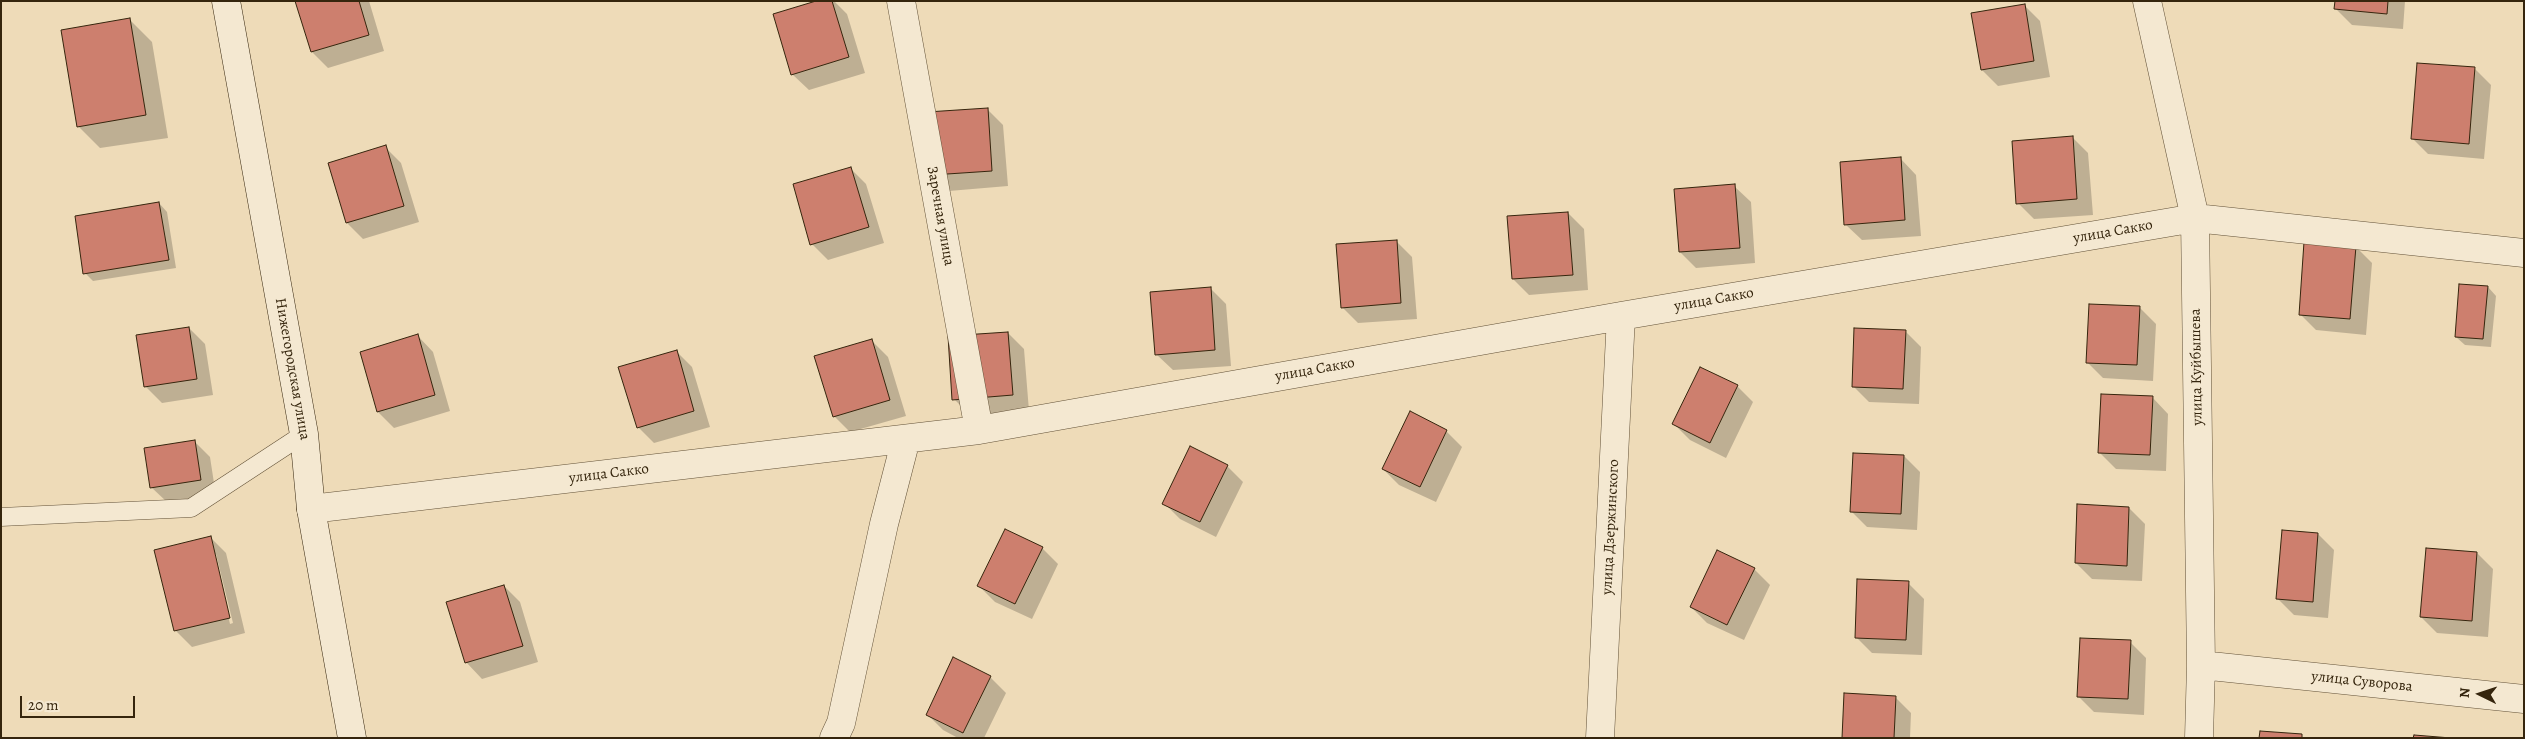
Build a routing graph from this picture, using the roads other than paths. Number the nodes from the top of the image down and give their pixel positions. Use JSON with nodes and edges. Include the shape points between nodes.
{"nodes":[{"id":1,"x":226,"y":1,"type":"edge"},
{"id":2,"x":901,"y":1,"type":"edge"},
{"id":3,"x":2147,"y":1,"type":"edge"},
{"id":4,"x":2195,"y":218,"type":"junction"},
{"id":5,"x":2524,"y":253,"type":"edge"},
{"id":6,"x":1621,"y":316,"type":"junction"},
{"id":7,"x":979,"y":430,"type":"junction"},
{"id":8,"x":304,"y":434,"type":"junction"},
{"id":9,"x":906,"y":439,"type":"junction"},
{"id":10,"x":311,"y":509,"type":"junction"},
{"id":11,"x":1,"y":517,"type":"edge"},
{"id":12,"x":2201,"y":665,"type":"junction"},
{"id":13,"x":2524,"y":699,"type":"edge"},
{"id":14,"x":352,"y":738,"type":"edge"},
{"id":15,"x":834,"y":738,"type":"edge"},
{"id":16,"x":1600,"y":738,"type":"edge"},
{"id":17,"x":2199,"y":738,"type":"edge"}],
"edges":[{"from":1,"to":8,"type":"street","name":"Нижегородская улица"},
{"from":2,"to":7,"type":"street","name":"Заречная улица"},
{"from":3,"to":4,"type":"street","name":"улица Куйбышева"},
{"from":4,"to":5,"type":"street","name":"улица Сакко"},
{"from":4,"to":6,"type":"street","name":"улица Сакко"},
{"from":4,"to":12,"type":"street","name":"улица Куйбышева"},
{"from":6,"to":7,"type":"street","name":"улица Сакко"},
{"from":6,"to":16,"type":"street","name":"улица Дзержинского"},
{"from":7,"to":9,"type":"street","name":"улица Сакко"},
{"from":8,"to":10,"type":"street","name":"Нижегородская улица"},
{"from":8,"to":11,"type":"lane","via":[[191,508]]},
{"from":9,"to":10,"type":"street","name":"улица Сакко"},
{"from":9,"to":15,"type":"street","via":[[841,723]]},
{"from":10,"to":14,"type":"street","name":"Нижегородская улица"},
{"from":12,"to":13,"type":"street","name":"улица Суворова"},
{"from":12,"to":17,"type":"street","name":"улица Куйбышева"}]}
